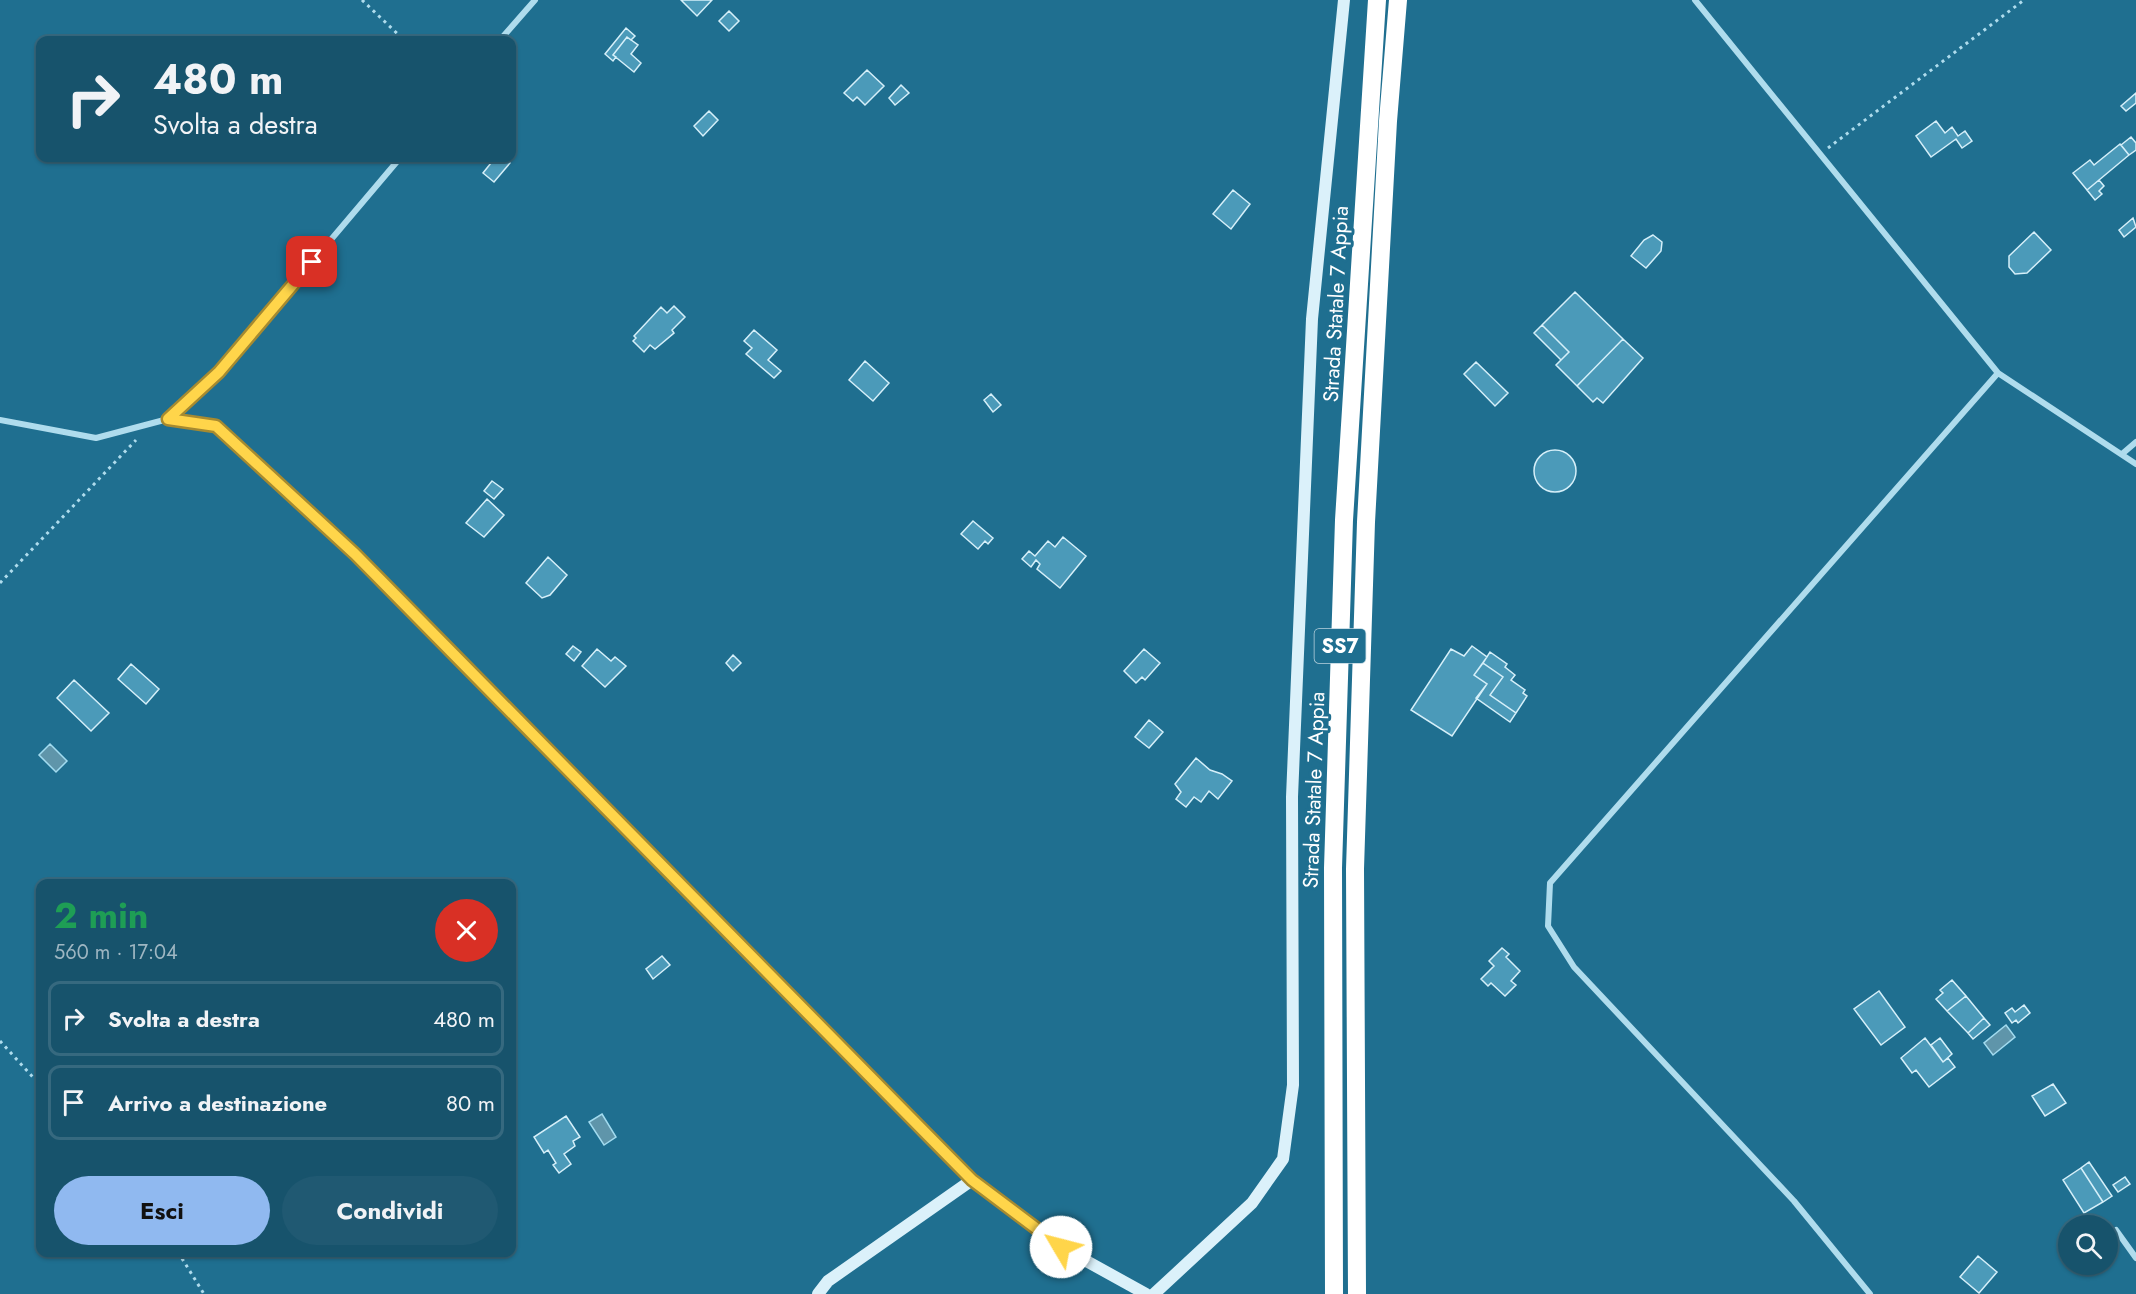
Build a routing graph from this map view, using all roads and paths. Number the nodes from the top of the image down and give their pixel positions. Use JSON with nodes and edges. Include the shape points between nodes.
{"nodes":[{"id":1,"x":362,"y":0,"type":"edge"},
{"id":2,"x":535,"y":0,"type":"edge"},
{"id":3,"x":1344,"y":0,"type":"edge"},
{"id":4,"x":1377,"y":0,"type":"edge"},
{"id":5,"x":1398,"y":0,"type":"edge"},
{"id":6,"x":1695,"y":0,"type":"edge"},
{"id":7,"x":2024,"y":0,"type":"edge"},
{"id":8,"x":400,"y":36,"type":"edge"},
{"id":9,"x":504,"y":36,"type":"edge"},
{"id":10,"x":1820,"y":154,"type":"junction"},
{"id":11,"x":397,"y":162,"type":"edge"},
{"id":12,"x":1998,"y":374,"type":"junction"},
{"id":13,"x":168,"y":419,"type":"junction"},
{"id":14,"x":0,"y":420,"type":"edge"},
{"id":15,"x":151,"y":423,"type":"junction"},
{"id":16,"x":2136,"y":442,"type":"edge"},
{"id":17,"x":2122,"y":454,"type":"junction"},
{"id":18,"x":2136,"y":464,"type":"edge"},
{"id":19,"x":0,"y":583,"type":"edge"},
{"id":20,"x":0,"y":1041,"type":"edge"},
{"id":21,"x":36,"y":1081,"type":"edge"},
{"id":22,"x":972,"y":1180,"type":"junction"},
{"id":23,"x":2118,"y":1233,"type":"edge"},
{"id":24,"x":181,"y":1257,"type":"edge"},
{"id":25,"x":2136,"y":1258,"type":"edge"},
{"id":26,"x":204,"y":1294,"type":"edge"},
{"id":27,"x":818,"y":1294,"type":"edge"},
{"id":28,"x":1146,"y":1294,"type":"edge"},
{"id":29,"x":1154,"y":1294,"type":"edge"},
{"id":30,"x":1334,"y":1294,"type":"edge"},
{"id":31,"x":1356,"y":1294,"type":"edge"},
{"id":32,"x":1870,"y":1294,"type":"edge"}],
"edges":[{"from":1,"to":8,"type":"path"},
{"from":2,"to":9,"type":"street"},
{"from":3,"to":29,"type":"street","via":[[1312,319],[1292,797],[1293,1085],[1283,1159],[1252,1203]]},
{"from":4,"to":30,"type":"highway","name":"Strada Statale 7 Appia","number":"SS7","via":[[1344,532],[1333,868]]},
{"from":5,"to":31,"type":"highway","name":"Strada Statale 7 Appia","number":"SS7","via":[[1365,534],[1355,869]]},
{"from":6,"to":10,"type":"street"},
{"from":7,"to":10,"type":"path"},
{"from":10,"to":12,"type":"street"},
{"from":11,"to":13,"type":"street","via":[[219,372]]},
{"from":12,"to":17,"type":"street"},
{"from":12,"to":32,"type":"street","via":[[1550,883],[1548,926],[1574,967],[1794,1201]]},
{"from":13,"to":15,"type":"street"},
{"from":13,"to":22,"type":"street","via":[[216,426],[355,554]]},
{"from":14,"to":15,"type":"street","via":[[96,438]]},
{"from":15,"to":19,"type":"path"},
{"from":16,"to":17,"type":"street"},
{"from":17,"to":18,"type":"street"},
{"from":20,"to":21,"type":"path"},
{"from":22,"to":27,"type":"street","via":[[828,1281]]},
{"from":22,"to":28,"type":"street","via":[[1061,1247]]},
{"from":23,"to":25,"type":"street"},
{"from":24,"to":26,"type":"path"}]}
